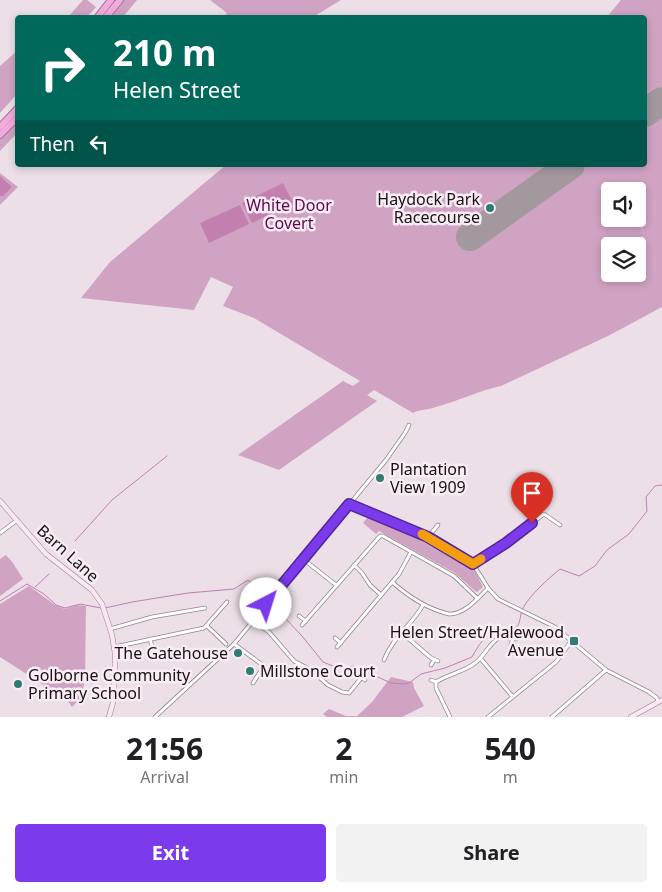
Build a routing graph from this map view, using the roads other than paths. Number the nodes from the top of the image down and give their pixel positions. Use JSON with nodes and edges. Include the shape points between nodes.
{"nodes":[{"id":1,"x":111,"y":0,"type":"edge"},
{"id":2,"x":120,"y":0,"type":"edge"},
{"id":3,"x":99,"y":15,"type":"edge"},
{"id":4,"x":108,"y":15,"type":"edge"},
{"id":5,"x":15,"y":111,"type":"edge"},
{"id":6,"x":15,"y":120,"type":"edge"},
{"id":7,"x":0,"y":126,"type":"edge"},
{"id":8,"x":0,"y":135,"type":"edge"},
{"id":9,"x":409,"y":425,"type":"dead end"},
{"id":10,"x":0,"y":501,"type":"edge"},
{"id":11,"x":349,"y":504,"type":"junction"},
{"id":12,"x":16,"y":521,"type":"junction"},
{"id":13,"x":438,"y":525,"type":"dead end"},
{"id":14,"x":560,"y":525,"type":"dead end"},
{"id":15,"x":0,"y":533,"type":"edge"},
{"id":16,"x":428,"y":537,"type":"junction"},
{"id":17,"x":411,"y":552,"type":"junction"},
{"id":18,"x":303,"y":559,"type":"junction"},
{"id":19,"x":473,"y":564,"type":"junction"},
{"id":20,"x":354,"y":565,"type":"junction"},
{"id":21,"x":392,"y":582,"type":"junction"},
{"id":22,"x":336,"y":585,"type":"junction"},
{"id":23,"x":488,"y":588,"type":"junction"},
{"id":24,"x":382,"y":595,"type":"junction"},
{"id":25,"x":478,"y":598,"type":"junction"},
{"id":26,"x":196,"y":602,"type":"dead end"},
{"id":27,"x":227,"y":602,"type":"dead end"},
{"id":28,"x":423,"y":605,"type":"junction"},
{"id":29,"x":205,"y":608,"type":"dead end"},
{"id":30,"x":197,"y":609,"type":"junction"},
{"id":31,"x":299,"y":616,"type":"dead end"},
{"id":32,"x":253,"y":621,"type":"junction"},
{"id":33,"x":306,"y":621,"type":"junction"},
{"id":34,"x":302,"y":625,"type":"dead end"},
{"id":35,"x":207,"y":626,"type":"junction"},
{"id":36,"x":110,"y":629,"type":"junction"},
{"id":37,"x":402,"y":633,"type":"junction"},
{"id":38,"x":335,"y":638,"type":"dead end"},
{"id":39,"x":150,"y":639,"type":"junction"},
{"id":40,"x":572,"y":640,"type":"junction"},
{"id":41,"x":341,"y":642,"type":"junction"},
{"id":42,"x":226,"y":644,"type":"dead end"},
{"id":43,"x":234,"y":644,"type":"junction"},
{"id":44,"x":512,"y":645,"type":"dead end"},
{"id":45,"x":337,"y":647,"type":"dead end"},
{"id":46,"x":114,"y":648,"type":"junction"},
{"id":47,"x":154,"y":654,"type":"dead end"},
{"id":48,"x":481,"y":659,"type":"junction"},
{"id":49,"x":384,"y":660,"type":"dead end"},
{"id":50,"x":431,"y":665,"type":"dead end"},
{"id":51,"x":606,"y":670,"type":"junction"},
{"id":52,"x":358,"y":675,"type":"dead end"},
{"id":53,"x":430,"y":680,"type":"dead end"},
{"id":54,"x":436,"y":682,"type":"junction"},
{"id":55,"x":253,"y":683,"type":"dead end"},
{"id":56,"x":513,"y":697,"type":"junction"},
{"id":57,"x":660,"y":701,"type":"edge"},
{"id":58,"x":108,"y":717,"type":"edge"},
{"id":59,"x":155,"y":717,"type":"edge"},
{"id":60,"x":450,"y":717,"type":"edge"},
{"id":61,"x":488,"y":717,"type":"edge"},
{"id":62,"x":552,"y":717,"type":"edge"},
{"id":63,"x":631,"y":717,"type":"edge"}],
"edges":[{"from":1,"to":3,"type":"highway"},
{"from":2,"to":4,"type":"highway"},
{"from":5,"to":7,"type":"highway"},
{"from":6,"to":8,"type":"highway"},
{"from":9,"to":11,"type":"street","via":[[386,460]]},
{"from":10,"to":12,"type":"street","name":"Barn Lane"},
{"from":11,"to":16,"type":"street"},
{"from":11,"to":18,"type":"street"},
{"from":12,"to":15,"type":"street"},
{"from":12,"to":36,"type":"street","name":"Barn Lane","via":[[46,554],[92,590],[103,607]]},
{"from":13,"to":16,"type":"street"},
{"from":14,"to":19,"type":"street","via":[[544,514]]},
{"from":16,"to":19,"type":"street"},
{"from":17,"to":20,"type":"street","via":[[380,536]]},
{"from":17,"to":21,"type":"street"},
{"from":17,"to":25,"type":"street","via":[[454,576]]},
{"from":18,"to":22,"type":"street"},
{"from":18,"to":32,"type":"street"},
{"from":19,"to":23,"type":"street"},
{"from":20,"to":22,"type":"street"},
{"from":20,"to":24,"type":"street"},
{"from":21,"to":24,"type":"street"},
{"from":21,"to":28,"type":"street"},
{"from":22,"to":33,"type":"street"},
{"from":23,"to":25,"type":"street"},
{"from":23,"to":40,"type":"street","via":[[498,599],[555,627]]},
{"from":24,"to":41,"type":"street"},
{"from":25,"to":28,"type":"street","via":[[454,615]]},
{"from":26,"to":30,"type":"street"},
{"from":27,"to":35,"type":"street"},
{"from":28,"to":37,"type":"street"},
{"from":29,"to":30,"type":"street"},
{"from":30,"to":36,"type":"street"},
{"from":31,"to":33,"type":"street"},
{"from":32,"to":43,"type":"street"},
{"from":32,"to":52,"type":"street","via":[[269,632],[291,658],[328,685],[349,693],[364,679]]},
{"from":33,"to":34,"type":"street"},
{"from":35,"to":39,"type":"street"},
{"from":35,"to":42,"type":"street"},
{"from":36,"to":46,"type":"street","name":"Barn Lane"},
{"from":37,"to":49,"type":"street"},
{"from":37,"to":50,"type":"street","via":[[436,660]]},
{"from":38,"to":41,"type":"street"},
{"from":39,"to":46,"type":"street"},
{"from":39,"to":47,"type":"street"},
{"from":40,"to":51,"type":"street"},
{"from":40,"to":56,"type":"street","via":[[559,658]]},
{"from":41,"to":45,"type":"street"},
{"from":43,"to":55,"type":"street","via":[[264,666]]},
{"from":43,"to":59,"type":"street"},
{"from":44,"to":48,"type":"street","via":[[515,638],[500,637]]},
{"from":46,"to":58,"type":"street","name":"Barn Lane","via":[[114,695]]},
{"from":48,"to":54,"type":"street"},
{"from":48,"to":56,"type":"street"},
{"from":51,"to":57,"type":"street"},
{"from":51,"to":62,"type":"street"},
{"from":53,"to":54,"type":"street"},
{"from":54,"to":60,"type":"street"},
{"from":56,"to":61,"type":"street"},
{"from":57,"to":63,"type":"street"}]}
